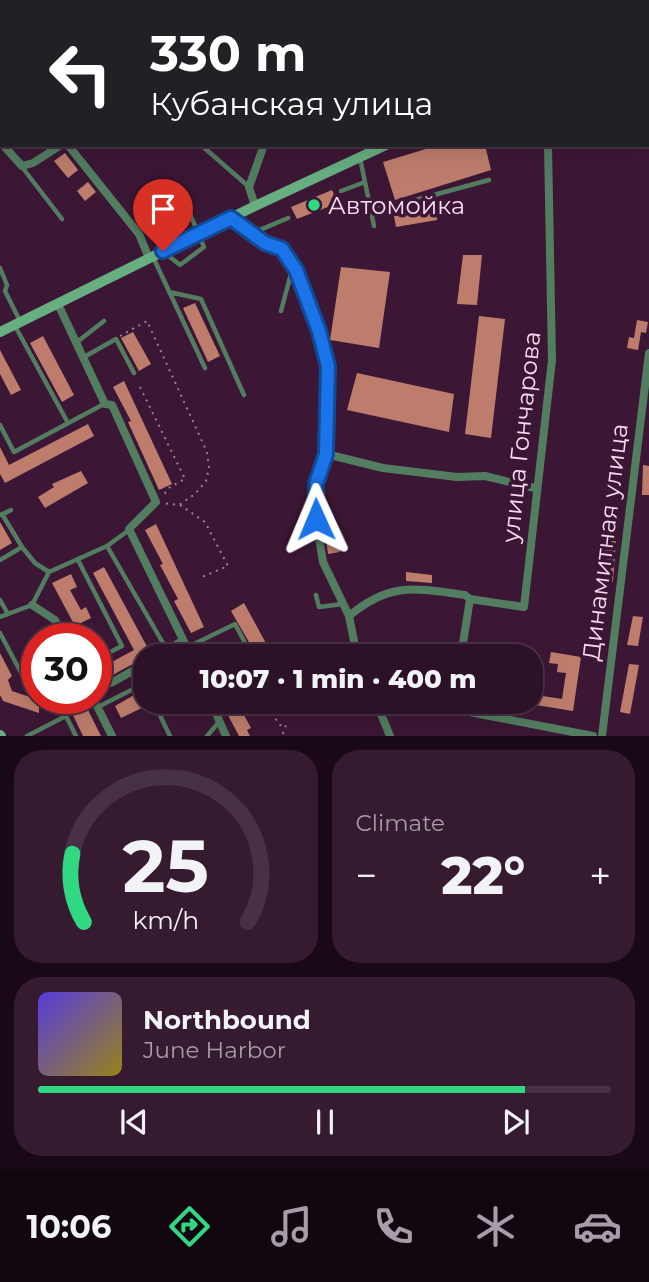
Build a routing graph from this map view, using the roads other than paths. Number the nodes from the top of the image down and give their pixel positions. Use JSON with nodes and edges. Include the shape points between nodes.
{"nodes":[{"id":1,"x":5,"y":147,"type":"edge"},
{"id":2,"x":58,"y":147,"type":"edge"},
{"id":3,"x":70,"y":147,"type":"edge"},
{"id":4,"x":203,"y":147,"type":"edge"},
{"id":5,"x":263,"y":147,"type":"edge"},
{"id":6,"x":382,"y":147,"type":"edge"},
{"id":7,"x":548,"y":147,"type":"edge"},
{"id":8,"x":359,"y":157,"type":"junction"},
{"id":9,"x":22,"y":166,"type":"junction"},
{"id":10,"x":489,"y":180,"type":"dead end"},
{"id":11,"x":365,"y":183,"type":"junction"},
{"id":12,"x":249,"y":187,"type":"junction"},
{"id":13,"x":341,"y":191,"type":"dead end"},
{"id":14,"x":370,"y":205,"type":"junction"},
{"id":15,"x":255,"y":206,"type":"junction"},
{"id":16,"x":231,"y":218,"type":"junction"},
{"id":17,"x":288,"y":218,"type":"dead end"},
{"id":18,"x":62,"y":219,"type":"dead end"},
{"id":19,"x":163,"y":220,"type":"dead end"},
{"id":20,"x":374,"y":226,"type":"dead end"},
{"id":21,"x":200,"y":233,"type":"junction"},
{"id":22,"x":253,"y":233,"type":"junction"},
{"id":23,"x":155,"y":255,"type":"junction"},
{"id":24,"x":293,"y":265,"type":"junction"},
{"id":25,"x":0,"y":268,"type":"edge"},
{"id":26,"x":3,"y":292,"type":"edge"},
{"id":27,"x":170,"y":292,"type":"junction"},
{"id":28,"x":58,"y":304,"type":"junction"},
{"id":29,"x":281,"y":311,"type":"dead end"},
{"id":30,"x":104,"y":321,"type":"dead end"},
{"id":31,"x":18,"y":324,"type":"junction"},
{"id":32,"x":0,"y":332,"type":"edge"},
{"id":33,"x":76,"y":343,"type":"junction"},
{"id":34,"x":649,"y":353,"type":"edge"},
{"id":35,"x":83,"y":357,"type":"junction"},
{"id":36,"x":205,"y":368,"type":"dead end"},
{"id":37,"x":134,"y":373,"type":"dead end"},
{"id":38,"x":244,"y":395,"type":"dead end"},
{"id":39,"x":105,"y":404,"type":"junction"},
{"id":40,"x":68,"y":423,"type":"junction"},
{"id":41,"x":0,"y":425,"type":"edge"},
{"id":42,"x":326,"y":454,"type":"junction"},
{"id":43,"x":535,"y":488,"type":"junction"},
{"id":44,"x":11,"y":510,"type":"dead end"},
{"id":45,"x":1,"y":515,"type":"edge"},
{"id":46,"x":130,"y":529,"type":"junction"},
{"id":47,"x":107,"y":546,"type":"junction"},
{"id":48,"x":22,"y":547,"type":"junction"},
{"id":49,"x":0,"y":560,"type":"edge"},
{"id":50,"x":78,"y":561,"type":"junction"},
{"id":51,"x":50,"y":572,"type":"junction"},
{"id":52,"x":316,"y":596,"type":"dead end"},
{"id":53,"x":470,"y":599,"type":"junction"},
{"id":54,"x":0,"y":600,"type":"edge"},
{"id":55,"x":344,"y":604,"type":"junction"},
{"id":56,"x":32,"y":605,"type":"junction"},
{"id":57,"x":8,"y":614,"type":"junction"},
{"id":58,"x":349,"y":616,"type":"junction"},
{"id":59,"x":0,"y":617,"type":"edge"},
{"id":60,"x":56,"y":623,"type":"edge"},
{"id":61,"x":110,"y":623,"type":"edge"},
{"id":62,"x":112,"y":627,"type":"edge"},
{"id":63,"x":0,"y":633,"type":"edge"},
{"id":64,"x":185,"y":643,"type":"joint"},
{"id":65,"x":164,"y":644,"type":"edge"},
{"id":66,"x":246,"y":644,"type":"edge"},
{"id":67,"x":355,"y":644,"type":"edge"},
{"id":68,"x":463,"y":644,"type":"edge"},
{"id":69,"x":112,"y":651,"type":"edge"},
{"id":70,"x":133,"y":671,"type":"edge"},
{"id":71,"x":21,"y":673,"type":"edge"},
{"id":72,"x":112,"y":682,"type":"edge"},
{"id":73,"x":133,"y":689,"type":"edge"},
{"id":74,"x":112,"y":700,"type":"edge"},
{"id":75,"x":100,"y":714,"type":"edge"},
{"id":76,"x":159,"y":714,"type":"edge"},
{"id":77,"x":217,"y":714,"type":"edge"},
{"id":78,"x":381,"y":714,"type":"edge"},
{"id":79,"x":495,"y":714,"type":"edge"},
{"id":80,"x":220,"y":721,"type":"junction"},
{"id":81,"x":27,"y":736,"type":"edge"},
{"id":82,"x":76,"y":736,"type":"edge"},
{"id":83,"x":112,"y":736,"type":"edge"},
{"id":84,"x":170,"y":736,"type":"edge"},
{"id":85,"x":208,"y":736,"type":"edge"},
{"id":86,"x":226,"y":736,"type":"edge"},
{"id":87,"x":390,"y":736,"type":"edge"},
{"id":88,"x":593,"y":736,"type":"edge"},
{"id":89,"x":603,"y":736,"type":"edge"}],
"edges":[{"from":1,"to":9,"type":"street"},
{"from":2,"to":9,"type":"street"},
{"from":3,"to":23,"type":"street"},
{"from":4,"to":12,"type":"lane"},
{"from":5,"to":12,"type":"street"},
{"from":6,"to":8,"type":"street"},
{"from":7,"to":43,"type":"street","name":"улица Гончарова","via":[[552,360]]},
{"from":8,"to":11,"type":"lane"},
{"from":8,"to":15,"type":"street"},
{"from":9,"to":18,"type":"lane"},
{"from":10,"to":14,"type":"lane","via":[[397,205]]},
{"from":11,"to":13,"type":"lane"},
{"from":11,"to":14,"type":"lane"},
{"from":12,"to":15,"type":"street"},
{"from":14,"to":20,"type":"lane"},
{"from":15,"to":16,"type":"street"},
{"from":16,"to":21,"type":"street"},
{"from":16,"to":22,"type":"lane"},
{"from":17,"to":22,"type":"lane"},
{"from":19,"to":21,"type":"lane","via":[[188,209]]},
{"from":21,"to":23,"type":"street"},
{"from":21,"to":23,"type":"lane","via":[[204,247],[180,265]]},
{"from":22,"to":24,"type":"lane","via":[[282,249]]},
{"from":23,"to":27,"type":"lane"},
{"from":23,"to":28,"type":"street"},
{"from":24,"to":29,"type":"lane"},
{"from":24,"to":42,"type":"lane","via":[[309,299],[328,366]]},
{"from":25,"to":26,"type":"lane","via":[[7,285]]},
{"from":26,"to":31,"type":"lane"},
{"from":27,"to":36,"type":"lane"},
{"from":27,"to":38,"type":"lane","via":[[201,299]]},
{"from":28,"to":31,"type":"street"},
{"from":28,"to":33,"type":"street"},
{"from":30,"to":33,"type":"lane"},
{"from":31,"to":32,"type":"street"},
{"from":31,"to":40,"type":"lane"},
{"from":33,"to":35,"type":"street"},
{"from":34,"to":89,"type":"street","name":"Динамитная улица"},
{"from":35,"to":37,"type":"lane","via":[[116,339]]},
{"from":35,"to":39,"type":"street"},
{"from":39,"to":40,"type":"lane"},
{"from":39,"to":46,"type":"street","via":[[112,405],[156,502]]},
{"from":40,"to":41,"type":"lane","via":[[14,452]]},
{"from":42,"to":43,"type":"street","via":[[383,468],[485,476]]},
{"from":42,"to":55,"type":"street","via":[[316,484],[316,519],[323,562]]},
{"from":43,"to":53,"type":"street","name":"улица Гончарова","via":[[524,607]]},
{"from":44,"to":45,"type":"lane"},
{"from":45,"to":48,"type":"lane"},
{"from":46,"to":47,"type":"lane"},
{"from":46,"to":64,"type":"street"},
{"from":47,"to":50,"type":"lane"},
{"from":47,"to":65,"type":"lane"},
{"from":48,"to":49,"type":"lane"},
{"from":48,"to":51,"type":"lane"},
{"from":50,"to":51,"type":"lane"},
{"from":50,"to":61,"type":"lane"},
{"from":51,"to":56,"type":"lane"},
{"from":52,"to":55,"type":"lane","via":[[319,607]]},
{"from":53,"to":58,"type":"street","via":[[437,591],[398,590],[372,597]]},
{"from":53,"to":68,"type":"street"},
{"from":54,"to":57,"type":"lane"},
{"from":55,"to":58,"type":"street"},
{"from":56,"to":57,"type":"lane"},
{"from":56,"to":60,"type":"street"},
{"from":57,"to":59,"type":"lane"},
{"from":58,"to":67,"type":"street"},
{"from":62,"to":69,"type":"lane","via":[[122,646]]},
{"from":63,"to":71,"type":"lane"},
{"from":64,"to":66,"type":"lane","via":[[235,624]]},
{"from":70,"to":72,"type":"street"},
{"from":73,"to":74,"type":"lane"},
{"from":75,"to":83,"type":"street"},
{"from":76,"to":84,"type":"lane"},
{"from":77,"to":80,"type":"street"},
{"from":78,"to":87,"type":"street"},
{"from":79,"to":88,"type":"street"},
{"from":80,"to":85,"type":"lane"},
{"from":80,"to":86,"type":"street"},
{"from":81,"to":82,"type":"lane","via":[[66,716]]}]}
